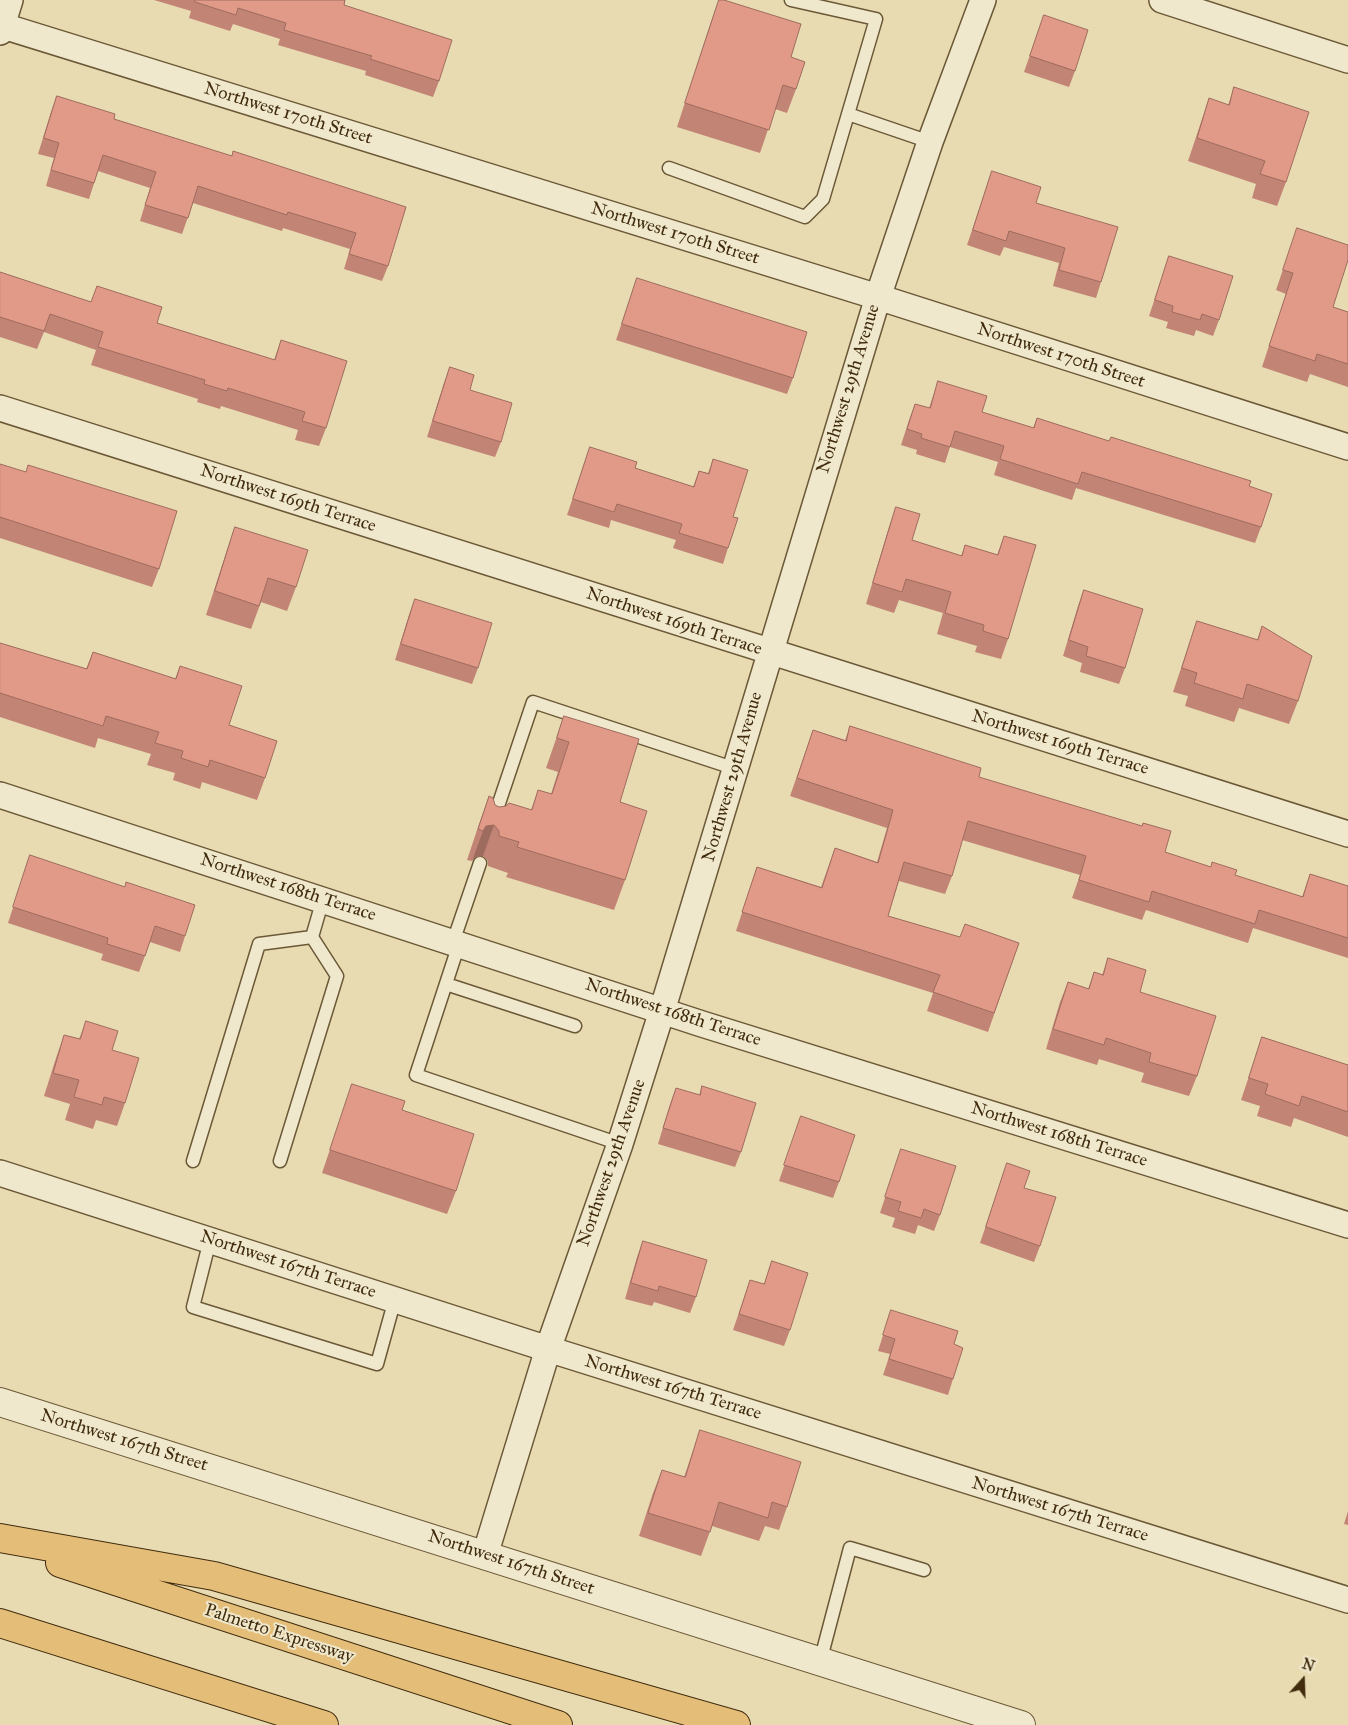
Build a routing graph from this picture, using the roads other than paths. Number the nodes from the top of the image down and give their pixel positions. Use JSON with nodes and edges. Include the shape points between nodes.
{"nodes":[{"id":1,"x":10,"y":0,"type":"edge"},
{"id":2,"x":791,"y":0,"type":"edge"},
{"id":3,"x":983,"y":0,"type":"edge"},
{"id":4,"x":1162,"y":0,"type":"edge"},
{"id":5,"x":1,"y":28,"type":"edge"},
{"id":6,"x":1348,"y":60,"type":"edge"},
{"id":7,"x":848,"y":114,"type":"junction"},
{"id":8,"x":930,"y":142,"type":"junction"},
{"id":9,"x":669,"y":168,"type":"dead end"},
{"id":10,"x":878,"y":297,"type":"junction"},
{"id":11,"x":0,"y":408,"type":"edge"},
{"id":12,"x":1348,"y":448,"type":"edge"},
{"id":13,"x":769,"y":652,"type":"junction"},
{"id":14,"x":736,"y":769,"type":"junction"},
{"id":15,"x":0,"y":795,"type":"edge"},
{"id":16,"x":490,"y":830,"type":"edge"},
{"id":17,"x":1348,"y":834,"type":"edge"},
{"id":18,"x":480,"y":864,"type":"dead end"},
{"id":19,"x":323,"y":899,"type":"junction"},
{"id":20,"x":312,"y":937,"type":"junction"},
{"id":21,"x":456,"y":943,"type":"junction"},
{"id":22,"x":446,"y":984,"type":"junction"},
{"id":23,"x":662,"y":1010,"type":"junction"},
{"id":24,"x":575,"y":1026,"type":"dead end"},
{"id":25,"x":620,"y":1144,"type":"junction"},
{"id":26,"x":193,"y":1161,"type":"dead end"},
{"id":27,"x":280,"y":1161,"type":"dead end"},
{"id":28,"x":0,"y":1172,"type":"edge"},
{"id":29,"x":1348,"y":1225,"type":"edge"},
{"id":30,"x":210,"y":1240,"type":"junction"},
{"id":31,"x":395,"y":1299,"type":"junction"},
{"id":32,"x":548,"y":1349,"type":"junction"},
{"id":33,"x":0,"y":1402,"type":"edge"},
{"id":34,"x":0,"y":1538,"type":"edge"},
{"id":35,"x":0,"y":1544,"type":"edge"},
{"id":36,"x":485,"y":1555,"type":"junction"},
{"id":37,"x":924,"y":1570,"type":"dead end"},
{"id":38,"x":1348,"y":1600,"type":"edge"},
{"id":39,"x":0,"y":1623,"type":"edge"},
{"id":40,"x":820,"y":1662,"type":"junction"},
{"id":41,"x":252,"y":1703,"type":"junction"},
{"id":42,"x":299,"y":1725,"type":"edge"},
{"id":43,"x":324,"y":1725,"type":"edge"},
{"id":44,"x":558,"y":1725,"type":"edge"},
{"id":45,"x":736,"y":1725,"type":"edge"},
{"id":46,"x":1021,"y":1725,"type":"edge"}],
"edges":[{"from":1,"to":5,"type":"street"},
{"from":2,"to":7,"type":"lane","via":[[876,19]]},
{"from":3,"to":8,"type":"street","name":"Northwest 29th Avenue"},
{"from":4,"to":6,"type":"street"},
{"from":5,"to":10,"type":"street","name":"Northwest 170th Street"},
{"from":7,"to":8,"type":"lane"},
{"from":7,"to":9,"type":"lane","via":[[823,199],[804,216]]},
{"from":8,"to":10,"type":"street","name":"Northwest 29th Avenue"},
{"from":10,"to":12,"type":"street","name":"Northwest 170th Street"},
{"from":10,"to":13,"type":"street","name":"Northwest 29th Avenue"},
{"from":11,"to":13,"type":"street","name":"Northwest 169th Terrace"},
{"from":13,"to":14,"type":"street","name":"Northwest 29th Avenue"},
{"from":13,"to":17,"type":"street","name":"Northwest 169th Terrace"},
{"from":14,"to":16,"type":"lane","via":[[533,702]]},
{"from":14,"to":23,"type":"street","name":"Northwest 29th Avenue"},
{"from":15,"to":19,"type":"street","name":"Northwest 168th Terrace"},
{"from":18,"to":21,"type":"lane"},
{"from":19,"to":20,"type":"lane"},
{"from":19,"to":21,"type":"street","name":"Northwest 168th Terrace"},
{"from":20,"to":26,"type":"lane","via":[[258,944]]},
{"from":20,"to":27,"type":"lane","via":[[337,976]]},
{"from":21,"to":22,"type":"lane"},
{"from":21,"to":23,"type":"street","name":"Northwest 168th Terrace"},
{"from":22,"to":24,"type":"lane"},
{"from":22,"to":25,"type":"lane","via":[[416,1075]]},
{"from":23,"to":25,"type":"street","name":"Northwest 29th Avenue"},
{"from":23,"to":29,"type":"street","name":"Northwest 168th Terrace"},
{"from":25,"to":32,"type":"street","name":"Northwest 29th Avenue"},
{"from":28,"to":30,"type":"street","name":"Northwest 167th Terrace"},
{"from":30,"to":31,"type":"street","name":"Northwest 167th Terrace"},
{"from":30,"to":31,"type":"lane","via":[[193,1307],[377,1364]]},
{"from":31,"to":32,"type":"street","name":"Northwest 167th Terrace"},
{"from":32,"to":36,"type":"street","name":"Northwest 29th Avenue"},
{"from":32,"to":38,"type":"street","name":"Northwest 167th Terrace"},
{"from":33,"to":36,"type":"street","name":"Northwest 167th Street"},
{"from":34,"to":45,"type":"highway","via":[[214,1576]]},
{"from":35,"to":44,"type":"highway","name":"Palmetto Expressway"},
{"from":36,"to":40,"type":"street","name":"Northwest 167th Street"},
{"from":37,"to":40,"type":"lane","via":[[850,1548]]},
{"from":39,"to":41,"type":"highway"},
{"from":40,"to":46,"type":"street","name":"Northwest 167th Street"},
{"from":41,"to":42,"type":"highway"},
{"from":41,"to":43,"type":"highway"}]}
